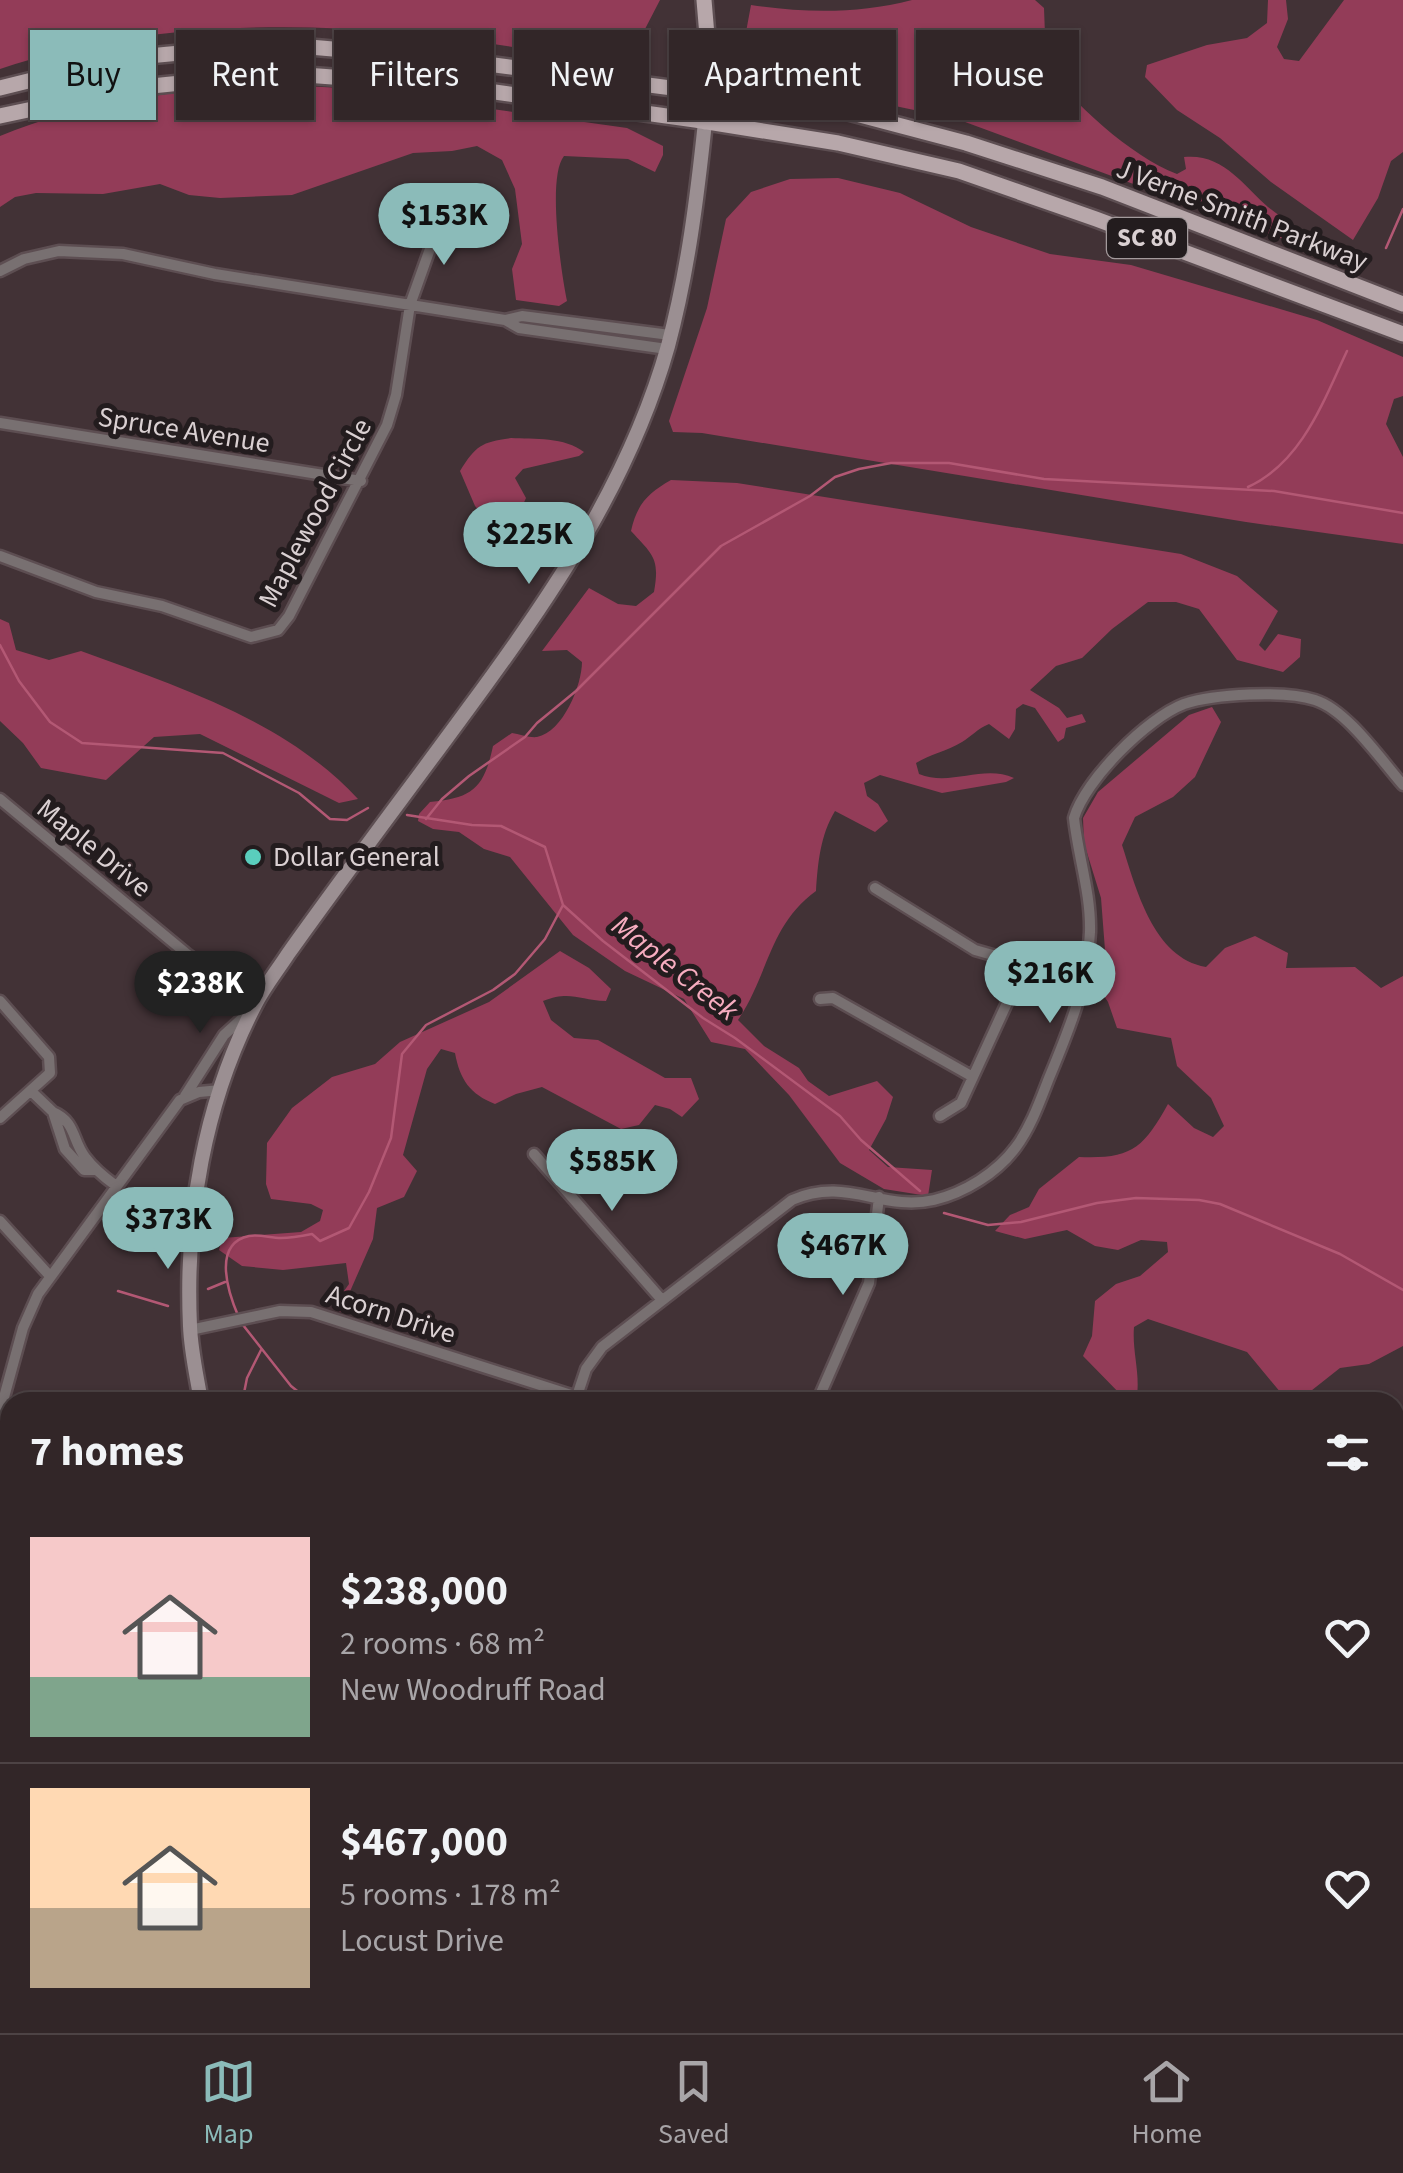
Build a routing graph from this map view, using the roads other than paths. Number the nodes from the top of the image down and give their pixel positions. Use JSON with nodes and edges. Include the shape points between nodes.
{"nodes":[{"id":1,"x":704,"y":0,"type":"edge"},
{"id":2,"x":706,"y":30,"type":"edge"},
{"id":3,"x":0,"y":88,"type":"edge"},
{"id":4,"x":669,"y":101,"type":"edge"},
{"id":5,"x":669,"y":105,"type":"edge"},
{"id":6,"x":0,"y":116,"type":"edge"},
{"id":7,"x":705,"y":120,"type":"edge"},
{"id":8,"x":753,"y":120,"type":"edge"},
{"id":9,"x":880,"y":120,"type":"edge"},
{"id":10,"x":441,"y":218,"type":"dead end"},
{"id":11,"x":0,"y":271,"type":"edge"},
{"id":12,"x":1403,"y":304,"type":"edge"},
{"id":13,"x":410,"y":305,"type":"junction"},
{"id":14,"x":1403,"y":334,"type":"edge"},
{"id":15,"x":669,"y":342,"type":"junction"},
{"id":16,"x":0,"y":423,"type":"edge"},
{"id":17,"x":361,"y":481,"type":"junction"},
{"id":18,"x":0,"y":556,"type":"edge"},
{"id":19,"x":1403,"y":785,"type":"edge"},
{"id":20,"x":0,"y":799,"type":"edge"},
{"id":21,"x":874,"y":888,"type":"dead end"},
{"id":22,"x":1024,"y":966,"type":"junction"},
{"id":23,"x":1084,"y":981,"type":"junction"},
{"id":24,"x":820,"y":999,"type":"dead end"},
{"id":25,"x":0,"y":1001,"type":"edge"},
{"id":26,"x":255,"y":1006,"type":"junction"},
{"id":27,"x":973,"y":1078,"type":"junction"},
{"id":28,"x":32,"y":1090,"type":"junction"},
{"id":29,"x":222,"y":1090,"type":"junction"},
{"id":30,"x":185,"y":1096,"type":"junction"},
{"id":31,"x":940,"y":1116,"type":"dead end"},
{"id":32,"x":0,"y":1118,"type":"edge"},
{"id":33,"x":534,"y":1154,"type":"dead end"},
{"id":34,"x":116,"y":1185,"type":"junction"},
{"id":35,"x":879,"y":1197,"type":"junction"},
{"id":36,"x":0,"y":1221,"type":"edge"},
{"id":37,"x":49,"y":1275,"type":"junction"},
{"id":38,"x":662,"y":1300,"type":"junction"},
{"id":39,"x":190,"y":1330,"type":"junction"},
{"id":40,"x":5,"y":1392,"type":"edge"},
{"id":41,"x":199,"y":1392,"type":"edge"},
{"id":42,"x":551,"y":1392,"type":"edge"},
{"id":43,"x":578,"y":1392,"type":"edge"},
{"id":44,"x":821,"y":1392,"type":"edge"}],
"edges":[{"from":1,"to":2,"type":"main road"},
{"from":3,"to":4,"type":"main road","name":"J Verne Smith Parkway","number":"SC 80","via":[[118,60],[275,44],[448,59]]},
{"from":5,"to":6,"type":"main road","name":"J Verne Smith Parkway","number":"SC 80","via":[[279,73],[132,88]]},
{"from":7,"to":15,"type":"main road","via":[[694,226]]},
{"from":8,"to":14,"type":"main road","name":"J Verne Smith Parkway","number":"SC 80","via":[[959,172]]},
{"from":9,"to":12,"type":"main road","name":"J Verne Smith Parkway","number":"SC 80","via":[[1102,187]]},
{"from":10,"to":13,"type":"street","name":"Maplewood Circle"},
{"from":11,"to":13,"type":"street","via":[[41,254],[89,250]]},
{"from":13,"to":15,"type":"street"},
{"from":13,"to":17,"type":"street","name":"Maplewood Circle","via":[[392,410]]},
{"from":15,"to":26,"type":"main road","via":[[624,461],[579,550]]},
{"from":16,"to":17,"type":"street","name":"Spruce Avenue"},
{"from":17,"to":18,"type":"street","name":"Maplewood Circle","via":[[284,624],[260,637],[96,592]]},
{"from":19,"to":23,"type":"street","via":[[1335,710],[1316,700],[1215,698],[1172,710],[1111,762],[1078,805],[1074,818],[1090,922]]},
{"from":20,"to":26,"type":"street","name":"Maple Drive"},
{"from":21,"to":22,"type":"street","via":[[975,950]]},
{"from":22,"to":23,"type":"street"},
{"from":22,"to":27,"type":"street"},
{"from":23,"to":35,"type":"street","via":[[1074,1022],[1016,1148],[954,1194],[916,1203]]},
{"from":24,"to":27,"type":"street","via":[[833,998]]},
{"from":25,"to":28,"type":"street","via":[[49,1057],[50,1073]]},
{"from":26,"to":29,"type":"main road"},
{"from":26,"to":30,"type":"street","via":[[224,1035]]},
{"from":27,"to":31,"type":"street","via":[[961,1103]]},
{"from":28,"to":32,"type":"street"},
{"from":28,"to":34,"type":"street","via":[[62,1116],[82,1154]]},
{"from":29,"to":30,"type":"street"},
{"from":29,"to":39,"type":"main road","via":[[195,1201]]},
{"from":30,"to":34,"type":"street"},
{"from":33,"to":38,"type":"street"},
{"from":34,"to":37,"type":"street"},
{"from":35,"to":38,"type":"street","via":[[835,1190],[792,1200]]},
{"from":35,"to":44,"type":"street","via":[[869,1283]]},
{"from":36,"to":37,"type":"street"},
{"from":37,"to":40,"type":"street","via":[[23,1328]]},
{"from":38,"to":43,"type":"street","via":[[593,1358]]},
{"from":39,"to":41,"type":"main road"},
{"from":39,"to":42,"type":"street","name":"Acorn Drive","via":[[280,1311],[311,1312]]}]}
